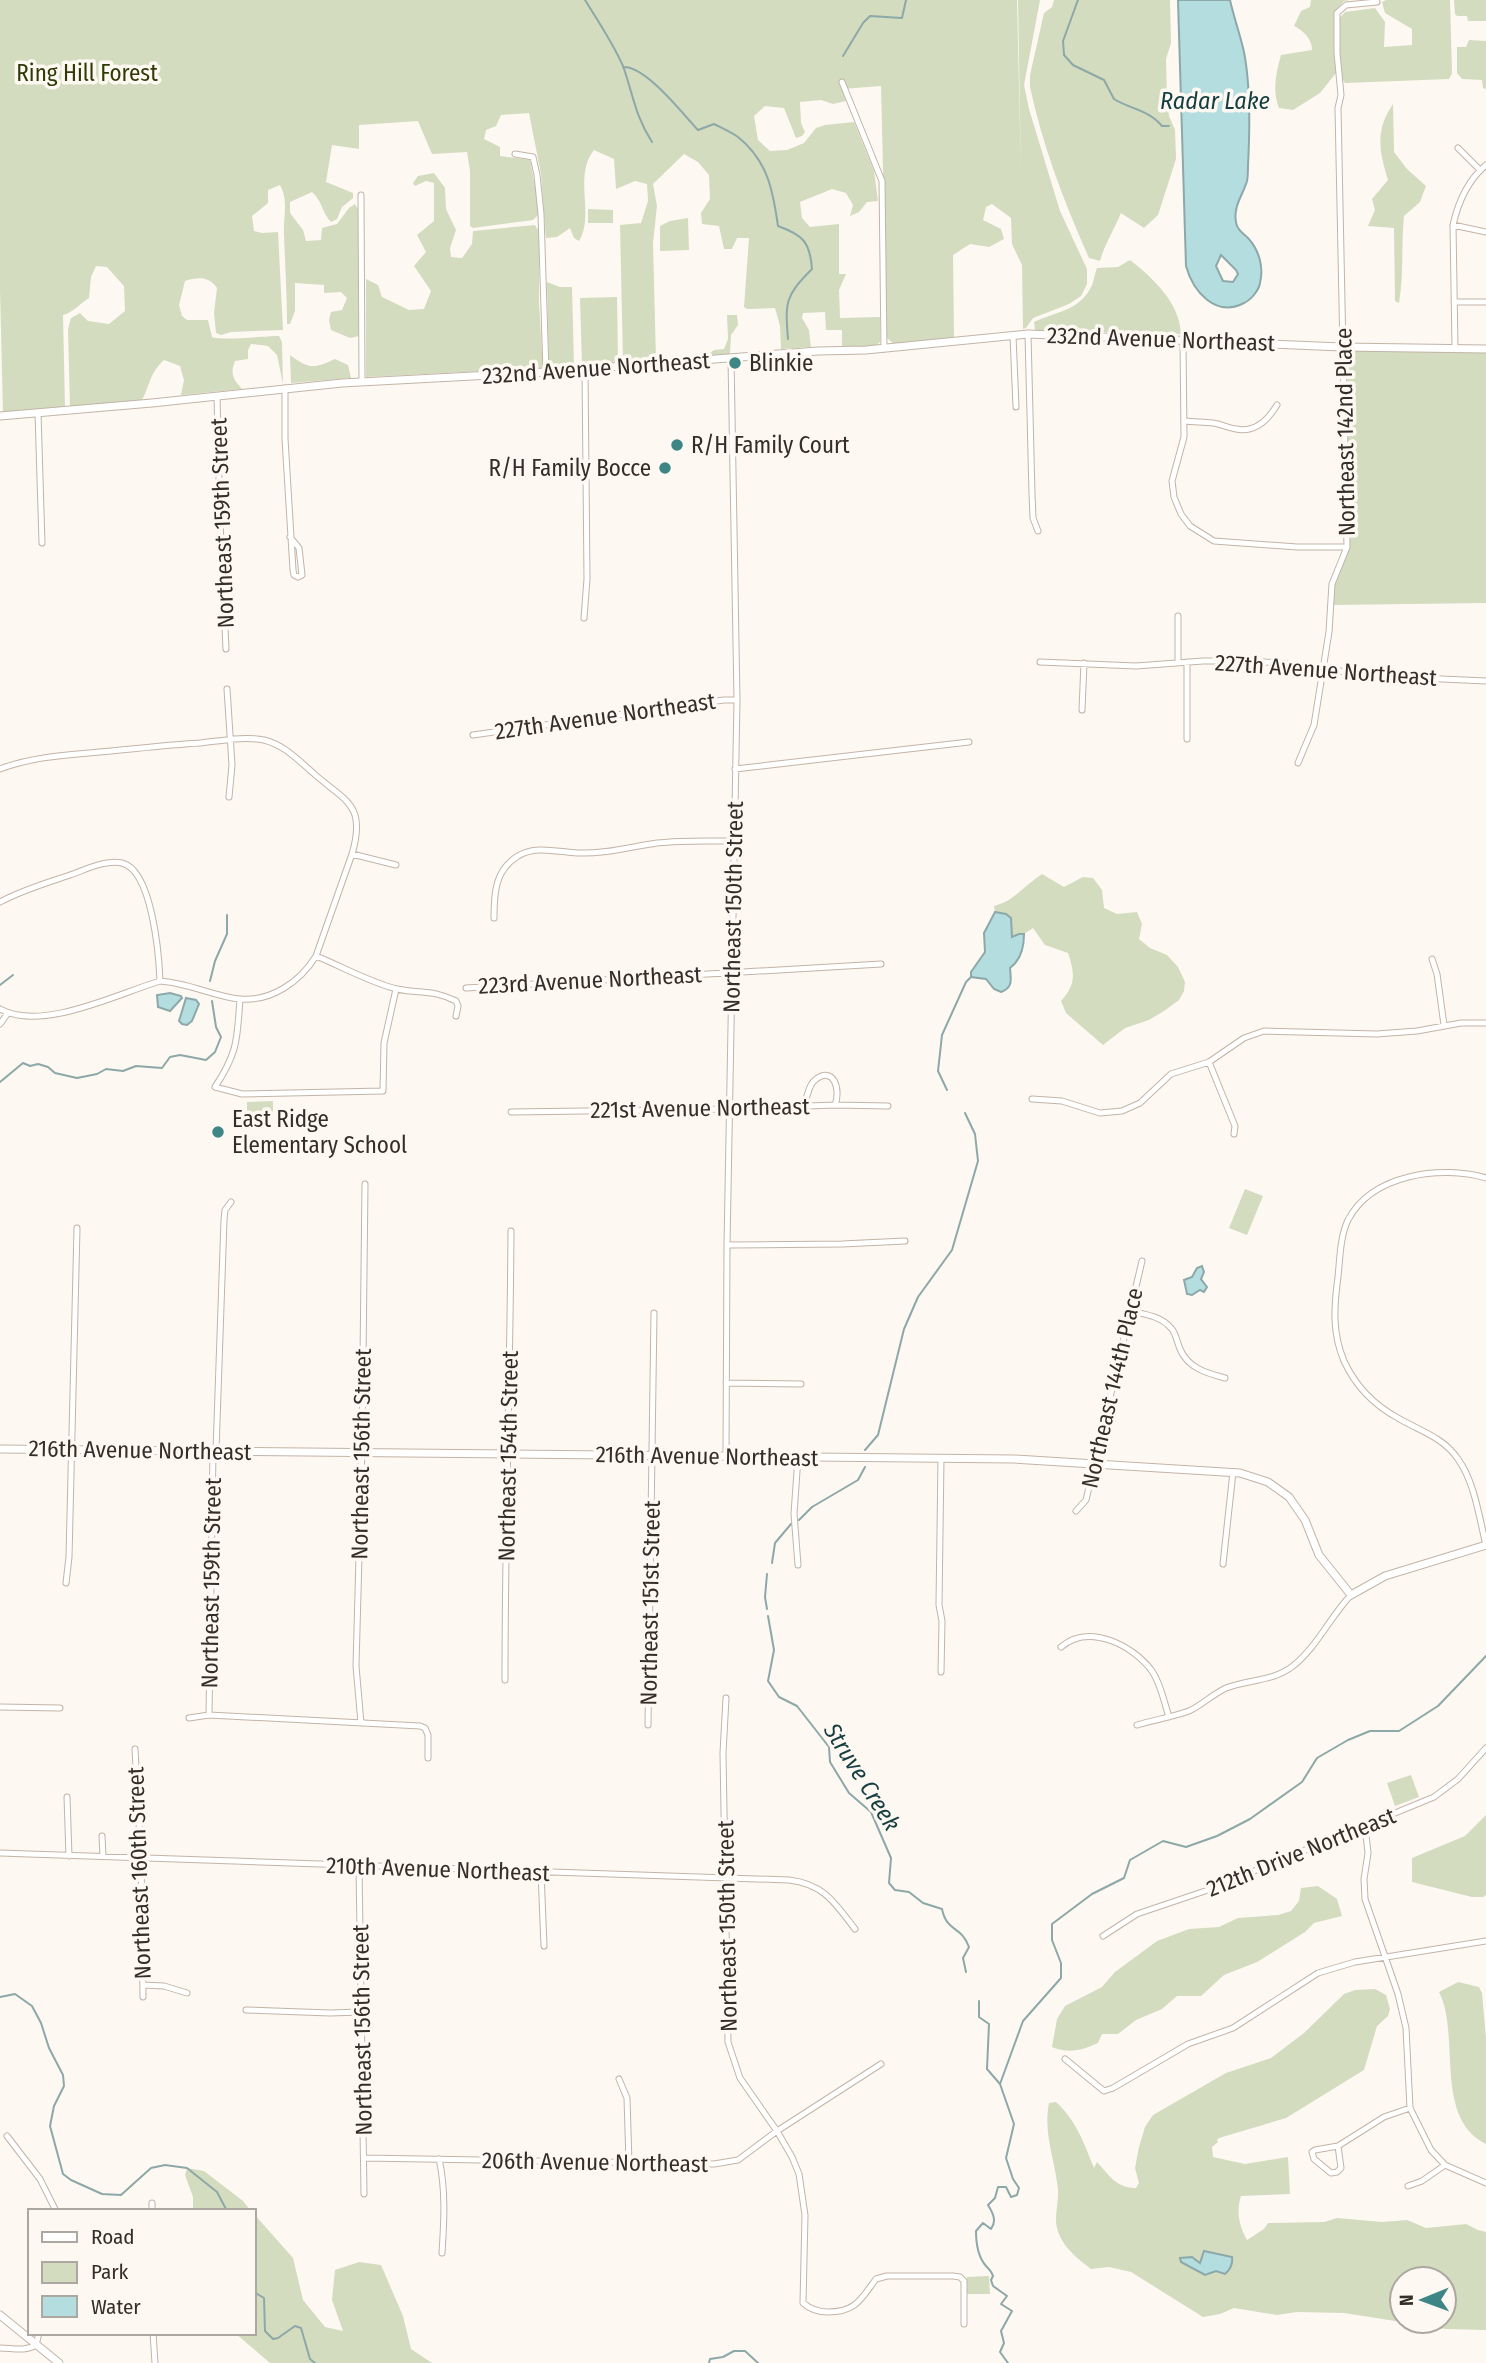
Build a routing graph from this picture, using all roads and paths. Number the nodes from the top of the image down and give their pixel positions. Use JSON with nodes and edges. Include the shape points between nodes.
{"nodes":[{"id":1,"x":1377,"y":2,"type":"dead end"},
{"id":2,"x":842,"y":82,"type":"dead end"},
{"id":3,"x":1458,"y":148,"type":"dead end"},
{"id":4,"x":515,"y":154,"type":"dead end"},
{"id":5,"x":1486,"y":165,"type":"edge"},
{"id":6,"x":1480,"y":170,"type":"junction"},
{"id":7,"x":361,"y":195,"type":"dead end"},
{"id":8,"x":1453,"y":225,"type":"junction"},
{"id":9,"x":1486,"y":232,"type":"edge"},
{"id":10,"x":1454,"y":302,"type":"junction"},
{"id":11,"x":1486,"y":302,"type":"edge"},
{"id":12,"x":1028,"y":334,"type":"junction"},
{"id":13,"x":1013,"y":336,"type":"junction"},
{"id":14,"x":1184,"y":341,"type":"junction"},
{"id":15,"x":1342,"y":347,"type":"junction"},
{"id":16,"x":1455,"y":348,"type":"junction"},
{"id":17,"x":884,"y":349,"type":"junction"},
{"id":18,"x":1486,"y":349,"type":"edge"},
{"id":19,"x":731,"y":358,"type":"junction"},
{"id":20,"x":585,"y":369,"type":"junction"},
{"id":21,"x":546,"y":372,"type":"junction"},
{"id":22,"x":362,"y":381,"type":"junction"},
{"id":23,"x":285,"y":388,"type":"junction"},
{"id":24,"x":217,"y":397,"type":"junction"},
{"id":25,"x":1277,"y":405,"type":"dead end"},
{"id":26,"x":1016,"y":407,"type":"dead end"},
{"id":27,"x":38,"y":413,"type":"junction"},
{"id":28,"x":0,"y":416,"type":"edge"},
{"id":29,"x":1185,"y":421,"type":"junction"},
{"id":30,"x":1038,"y":531,"type":"dead end"},
{"id":31,"x":290,"y":537,"type":"junction"},
{"id":32,"x":42,"y":543,"type":"dead end"},
{"id":33,"x":1347,"y":547,"type":"junction"},
{"id":34,"x":1178,"y":616,"type":"dead end"},
{"id":35,"x":584,"y":618,"type":"dead end"},
{"id":36,"x":226,"y":649,"type":"dead end"},
{"id":37,"x":1040,"y":662,"type":"dead end"},
{"id":38,"x":1178,"y":662,"type":"junction"},
{"id":39,"x":1187,"y":662,"type":"junction"},
{"id":40,"x":1084,"y":663,"type":"junction"},
{"id":41,"x":1324,"y":668,"type":"junction"},
{"id":42,"x":1486,"y":681,"type":"edge"},
{"id":43,"x":227,"y":689,"type":"dead end"},
{"id":44,"x":737,"y":700,"type":"junction"},
{"id":45,"x":1083,"y":710,"type":"dead end"},
{"id":46,"x":474,"y":735,"type":"dead end"},
{"id":47,"x":1187,"y":739,"type":"dead end"},
{"id":48,"x":230,"y":740,"type":"junction"},
{"id":49,"x":970,"y":742,"type":"dead end"},
{"id":50,"x":1298,"y":762,"type":"dead end"},
{"id":51,"x":0,"y":769,"type":"edge"},
{"id":52,"x":735,"y":769,"type":"junction"},
{"id":53,"x":229,"y":796,"type":"dead end"},
{"id":54,"x":733,"y":841,"type":"junction"},
{"id":55,"x":352,"y":854,"type":"junction"},
{"id":56,"x":396,"y":865,"type":"dead end"},
{"id":57,"x":0,"y":902,"type":"edge"},
{"id":58,"x":494,"y":918,"type":"dead end"},
{"id":59,"x":316,"y":956,"type":"junction"},
{"id":60,"x":1432,"y":959,"type":"dead end"},
{"id":61,"x":881,"y":964,"type":"dead end"},
{"id":62,"x":732,"y":972,"type":"junction"},
{"id":63,"x":160,"y":981,"type":"junction"},
{"id":64,"x":466,"y":988,"type":"dead end"},
{"id":65,"x":396,"y":989,"type":"junction"},
{"id":66,"x":240,"y":999,"type":"junction"},
{"id":67,"x":0,"y":1009,"type":"edge"},
{"id":68,"x":8,"y":1013,"type":"junction"},
{"id":69,"x":456,"y":1016,"type":"dead end"},
{"id":70,"x":1486,"y":1023,"type":"edge"},
{"id":71,"x":0,"y":1024,"type":"edge"},
{"id":72,"x":1444,"y":1025,"type":"junction"},
{"id":73,"x":1209,"y":1062,"type":"junction"},
{"id":74,"x":1032,"y":1099,"type":"dead end"},
{"id":75,"x":835,"y":1105,"type":"junction"},
{"id":76,"x":802,"y":1106,"type":"junction"},
{"id":77,"x":888,"y":1106,"type":"dead end"},
{"id":78,"x":731,"y":1109,"type":"junction"},
{"id":79,"x":512,"y":1112,"type":"dead end"},
{"id":80,"x":1234,"y":1134,"type":"dead end"},
{"id":81,"x":1486,"y":1178,"type":"edge"},
{"id":82,"x":365,"y":1184,"type":"dead end"},
{"id":83,"x":231,"y":1202,"type":"dead end"},
{"id":84,"x":77,"y":1228,"type":"dead end"},
{"id":85,"x":511,"y":1231,"type":"dead end"},
{"id":86,"x":905,"y":1241,"type":"dead end"},
{"id":87,"x":727,"y":1245,"type":"junction"},
{"id":88,"x":1142,"y":1261,"type":"dead end"},
{"id":89,"x":1130,"y":1311,"type":"junction"},
{"id":90,"x":654,"y":1313,"type":"dead end"},
{"id":91,"x":1225,"y":1378,"type":"dead end"},
{"id":92,"x":726,"y":1383,"type":"junction"},
{"id":93,"x":801,"y":1384,"type":"dead end"},
{"id":94,"x":0,"y":1449,"type":"edge"},
{"id":95,"x":71,"y":1450,"type":"junction"},
{"id":96,"x":215,"y":1451,"type":"junction"},
{"id":97,"x":361,"y":1452,"type":"junction"},
{"id":98,"x":508,"y":1454,"type":"junction"},
{"id":99,"x":652,"y":1455,"type":"junction"},
{"id":100,"x":726,"y":1456,"type":"junction"},
{"id":101,"x":798,"y":1457,"type":"junction"},
{"id":102,"x":941,"y":1458,"type":"junction"},
{"id":103,"x":1095,"y":1464,"type":"junction"},
{"id":104,"x":1233,"y":1472,"type":"junction"},
{"id":105,"x":1076,"y":1511,"type":"dead end"},
{"id":106,"x":1486,"y":1545,"type":"edge"},
{"id":107,"x":1223,"y":1564,"type":"dead end"},
{"id":108,"x":798,"y":1565,"type":"dead end"},
{"id":109,"x":66,"y":1583,"type":"dead end"},
{"id":110,"x":1352,"y":1595,"type":"junction"},
{"id":111,"x":1061,"y":1647,"type":"dead end"},
{"id":112,"x":941,"y":1672,"type":"dead end"},
{"id":113,"x":505,"y":1680,"type":"dead end"},
{"id":114,"x":726,"y":1698,"type":"dead end"},
{"id":115,"x":0,"y":1707,"type":"edge"},
{"id":116,"x":60,"y":1708,"type":"dead end"},
{"id":117,"x":209,"y":1715,"type":"junction"},
{"id":118,"x":1169,"y":1717,"type":"junction"},
{"id":119,"x":189,"y":1718,"type":"dead end"},
{"id":120,"x":361,"y":1723,"type":"junction"},
{"id":121,"x":1137,"y":1724,"type":"dead end"},
{"id":122,"x":648,"y":1725,"type":"dead end"},
{"id":123,"x":1486,"y":1748,"type":"edge"},
{"id":124,"x":135,"y":1749,"type":"dead end"},
{"id":125,"x":428,"y":1758,"type":"dead end"},
{"id":126,"x":67,"y":1797,"type":"dead end"},
{"id":127,"x":1365,"y":1826,"type":"junction"},
{"id":128,"x":102,"y":1836,"type":"dead end"},
{"id":129,"x":0,"y":1853,"type":"edge"},
{"id":130,"x":69,"y":1856,"type":"junction"},
{"id":131,"x":103,"y":1856,"type":"junction"},
{"id":132,"x":141,"y":1858,"type":"junction"},
{"id":133,"x":359,"y":1867,"type":"junction"},
{"id":134,"x":541,"y":1872,"type":"junction"},
{"id":135,"x":727,"y":1880,"type":"junction"},
{"id":136,"x":856,"y":1929,"type":"dead end"},
{"id":137,"x":1103,"y":1937,"type":"dead end"},
{"id":138,"x":1486,"y":1941,"type":"edge"},
{"id":139,"x":544,"y":1946,"type":"dead end"},
{"id":140,"x":1385,"y":1957,"type":"junction"},
{"id":141,"x":143,"y":1985,"type":"junction"},
{"id":142,"x":187,"y":1993,"type":"dead end"},
{"id":143,"x":143,"y":1997,"type":"dead end"},
{"id":144,"x":246,"y":2010,"type":"dead end"},
{"id":145,"x":362,"y":2012,"type":"junction"},
{"id":146,"x":1065,"y":2059,"type":"dead end"},
{"id":147,"x":881,"y":2064,"type":"dead end"},
{"id":148,"x":619,"y":2079,"type":"dead end"},
{"id":149,"x":1410,"y":2108,"type":"junction"},
{"id":150,"x":777,"y":2131,"type":"junction"},
{"id":151,"x":7,"y":2136,"type":"dead end"},
{"id":152,"x":1338,"y":2146,"type":"junction"},
{"id":153,"x":364,"y":2158,"type":"junction"},
{"id":154,"x":439,"y":2159,"type":"junction"},
{"id":155,"x":629,"y":2163,"type":"junction"},
{"id":156,"x":1445,"y":2165,"type":"junction"},
{"id":157,"x":1486,"y":2183,"type":"edge"},
{"id":158,"x":1409,"y":2186,"type":"dead end"},
{"id":159,"x":364,"y":2194,"type":"dead end"},
{"id":160,"x":152,"y":2203,"type":"dead end"},
{"id":161,"x":55,"y":2209,"type":"edge"},
{"id":162,"x":152,"y":2209,"type":"edge"},
{"id":163,"x":442,"y":2253,"type":"dead end"},
{"id":164,"x":0,"y":2315,"type":"edge"},
{"id":165,"x":964,"y":2324,"type":"dead end"},
{"id":166,"x":38,"y":2335,"type":"edge"},
{"id":167,"x":153,"y":2335,"type":"edge"},
{"id":168,"x":36,"y":2345,"type":"junction"},
{"id":169,"x":0,"y":2348,"type":"edge"},
{"id":170,"x":59,"y":2363,"type":"edge"},
{"id":171,"x":155,"y":2363,"type":"edge"}],
"edges":[{"from":1,"to":15,"type":"street","name":"Northeast 142nd Place","via":[[1346,5],[1337,13]]},
{"from":2,"to":17,"type":"street","via":[[882,181]]},
{"from":3,"to":6,"type":"street"},
{"from":4,"to":21,"type":"street","via":[[533,157],[538,184]]},
{"from":5,"to":6,"type":"street"},
{"from":6,"to":8,"type":"street","via":[[1466,188]]},
{"from":7,"to":22,"type":"street"},
{"from":8,"to":9,"type":"street"},
{"from":8,"to":10,"type":"street"},
{"from":10,"to":11,"type":"street"},
{"from":10,"to":16,"type":"street"},
{"from":12,"to":13,"type":"street","name":"232nd Avenue Northeast"},
{"from":12,"to":14,"type":"street","name":"232nd Avenue Northeast"},
{"from":12,"to":30,"type":"street","via":[[1033,517]]},
{"from":13,"to":17,"type":"street","name":"232nd Avenue Northeast"},
{"from":13,"to":26,"type":"street"},
{"from":14,"to":15,"type":"street","name":"232nd Avenue Northeast"},
{"from":14,"to":29,"type":"street"},
{"from":15,"to":16,"type":"street","name":"232nd Avenue Northeast"},
{"from":15,"to":33,"type":"street","name":"Northeast 142nd Place"},
{"from":16,"to":18,"type":"street","name":"232nd Avenue Northeast"},
{"from":17,"to":19,"type":"street","name":"232nd Avenue Northeast"},
{"from":19,"to":20,"type":"street","name":"232nd Avenue Northeast"},
{"from":19,"to":44,"type":"street","name":"Northeast 150th Street"},
{"from":20,"to":21,"type":"street","name":"232nd Avenue Northeast"},
{"from":20,"to":35,"type":"street"},
{"from":21,"to":22,"type":"street","name":"232nd Avenue Northeast"},
{"from":22,"to":23,"type":"street","name":"232nd Avenue Northeast"},
{"from":23,"to":24,"type":"street","name":"232nd Avenue Northeast"},
{"from":23,"to":31,"type":"street"},
{"from":24,"to":27,"type":"street","name":"232nd Avenue Northeast"},
{"from":24,"to":36,"type":"street","name":"Northeast 159th Street"},
{"from":25,"to":29,"type":"street","via":[[1270,417],[1248,429]]},
{"from":27,"to":28,"type":"street","name":"232nd Avenue Northeast","via":[[18,411]]},
{"from":27,"to":32,"type":"street"},
{"from":29,"to":33,"type":"street","via":[[1172,481],[1174,497],[1181,514],[1201,535],[1229,543]]},
{"from":31,"to":31,"type":"street","via":[[293,575],[298,577],[302,575],[299,548]]},
{"from":33,"to":41,"type":"street","name":"Northeast 142nd Place","via":[[1332,584]]},
{"from":34,"to":38,"type":"street"},
{"from":37,"to":40,"type":"street","name":"227th Avenue Northeast"},
{"from":38,"to":39,"type":"street","name":"227th Avenue Northeast"},
{"from":38,"to":40,"type":"street","name":"227th Avenue Northeast","via":[[1136,666]]},
{"from":39,"to":41,"type":"street","name":"227th Avenue Northeast","via":[[1249,661]]},
{"from":39,"to":47,"type":"street"},
{"from":40,"to":45,"type":"street"},
{"from":41,"to":42,"type":"street","name":"227th Avenue Northeast","via":[[1376,676]]},
{"from":41,"to":50,"type":"street","name":"Northeast 142nd Place","via":[[1314,724]]},
{"from":43,"to":48,"type":"street"},
{"from":44,"to":46,"type":"street","name":"227th Avenue Northeast"},
{"from":44,"to":52,"type":"street","name":"Northeast 150th Street"},
{"from":48,"to":51,"type":"street","via":[[45,758]]},
{"from":48,"to":53,"type":"street"},
{"from":48,"to":55,"type":"street","via":[[265,741],[283,748],[342,795],[356,827]]},
{"from":49,"to":52,"type":"street"},
{"from":52,"to":54,"type":"street","name":"Northeast 150th Street"},
{"from":54,"to":58,"type":"street","via":[[657,843],[590,853],[527,852],[500,873]]},
{"from":54,"to":62,"type":"street","name":"Northeast 150th Street"},
{"from":55,"to":56,"type":"street"},
{"from":55,"to":59,"type":"street"},
{"from":57,"to":63,"type":"street","via":[[106,864],[123,863],[136,873],[143,890],[156,933]]},
{"from":59,"to":65,"type":"street","name":"223rd Avenue Northeast"},
{"from":59,"to":66,"type":"street","via":[[285,988]]},
{"from":60,"to":72,"type":"street"},
{"from":61,"to":62,"type":"street","name":"223rd Avenue Northeast"},
{"from":62,"to":64,"type":"street","name":"223rd Avenue Northeast"},
{"from":62,"to":78,"type":"street","name":"Northeast 150th Street"},
{"from":63,"to":66,"type":"street"},
{"from":63,"to":68,"type":"street","via":[[56,1015]]},
{"from":65,"to":66,"type":"street","via":[[384,1043],[383,1091],[242,1094],[215,1087],[234,1055]]},
{"from":65,"to":69,"type":"street","name":"223rd Avenue Northeast","via":[[448,997],[456,1001]]},
{"from":67,"to":68,"type":"street"},
{"from":68,"to":71,"type":"street"},
{"from":70,"to":72,"type":"street"},
{"from":72,"to":73,"type":"street","via":[[1377,1034],[1264,1031],[1244,1038]]},
{"from":73,"to":74,"type":"street","via":[[1171,1074],[1131,1108],[1113,1113]]},
{"from":73,"to":80,"type":"street","via":[[1235,1126]]},
{"from":75,"to":76,"type":"street","name":"221st Avenue Northeast"},
{"from":75,"to":76,"type":"street","via":[[838,1087],[835,1080],[823,1076],[810,1085]]},
{"from":75,"to":77,"type":"street","name":"221st Avenue Northeast"},
{"from":76,"to":78,"type":"street","name":"221st Avenue Northeast"},
{"from":78,"to":79,"type":"street","name":"221st Avenue Northeast"},
{"from":78,"to":87,"type":"street","name":"Northeast 150th Street"},
{"from":81,"to":106,"type":"street","via":[[1433,1173],[1397,1181],[1358,1206],[1344,1230],[1334,1307],[1345,1363],[1369,1397],[1398,1419],[1443,1442],[1457,1457],[1469,1480]]},
{"from":82,"to":97,"type":"street","name":"Northeast 156th Street"},
{"from":83,"to":96,"type":"street","name":"Northeast 159th Street","via":[[223,1220]]},
{"from":84,"to":95,"type":"street"},
{"from":85,"to":98,"type":"street","name":"Northeast 154th Street"},
{"from":86,"to":87,"type":"street"},
{"from":87,"to":92,"type":"street","name":"Northeast 150th Street"},
{"from":88,"to":89,"type":"street","name":"Northeast 144th Place"},
{"from":89,"to":91,"type":"street","via":[[1163,1321],[1173,1329],[1187,1361]]},
{"from":89,"to":103,"type":"street","name":"Northeast 144th Place"},
{"from":90,"to":99,"type":"street","name":"Northeast 151st Street"},
{"from":92,"to":93,"type":"street"},
{"from":92,"to":100,"type":"street","name":"Northeast 150th Street"},
{"from":94,"to":95,"type":"street","name":"216th Avenue Northeast"},
{"from":95,"to":96,"type":"street","name":"216th Avenue Northeast"},
{"from":95,"to":109,"type":"street"},
{"from":96,"to":97,"type":"street","name":"216th Avenue Northeast"},
{"from":96,"to":117,"type":"street","name":"Northeast 159th Street"},
{"from":97,"to":98,"type":"street","name":"216th Avenue Northeast"},
{"from":97,"to":120,"type":"street","name":"Northeast 156th Street","via":[[356,1666]]},
{"from":98,"to":99,"type":"street","name":"216th Avenue Northeast"},
{"from":98,"to":113,"type":"street","name":"Northeast 154th Street"},
{"from":99,"to":100,"type":"street","name":"216th Avenue Northeast"},
{"from":99,"to":122,"type":"street","name":"Northeast 151st Street"},
{"from":100,"to":101,"type":"street","name":"216th Avenue Northeast"},
{"from":101,"to":102,"type":"street","name":"216th Avenue Northeast"},
{"from":101,"to":108,"type":"street","via":[[794,1514]]},
{"from":102,"to":103,"type":"street","name":"216th Avenue Northeast"},
{"from":102,"to":112,"type":"street"},
{"from":103,"to":104,"type":"street","name":"216th Avenue Northeast"},
{"from":103,"to":105,"type":"street","name":"Northeast 144th Place","via":[[1086,1500]]},
{"from":104,"to":107,"type":"street"},
{"from":104,"to":110,"type":"street","name":"216th Avenue Northeast","via":[[1268,1482],[1289,1497],[1305,1520],[1319,1555]]},
{"from":106,"to":110,"type":"street","via":[[1385,1576]]},
{"from":110,"to":118,"type":"street","via":[[1291,1667],[1268,1679],[1226,1688],[1192,1710]]},
{"from":111,"to":118,"type":"street","via":[[1070,1639],[1097,1638],[1138,1656],[1160,1687]]},
{"from":114,"to":135,"type":"street","name":"Northeast 150th Street"},
{"from":115,"to":116,"type":"street"},
{"from":117,"to":119,"type":"street"},
{"from":117,"to":120,"type":"street"},
{"from":118,"to":121,"type":"street"},
{"from":120,"to":125,"type":"street","via":[[425,1728]]},
{"from":123,"to":127,"type":"street","name":"212th Drive Northeast","via":[[1445,1790]]},
{"from":124,"to":132,"type":"street","name":"Northeast 160th Street"},
{"from":126,"to":130,"type":"street"},
{"from":127,"to":137,"type":"street","name":"212th Drive Northeast","via":[[1137,1914]]},
{"from":127,"to":140,"type":"street","via":[[1365,1899]]},
{"from":128,"to":131,"type":"street"},
{"from":129,"to":130,"type":"street","name":"210th Avenue Northeast"},
{"from":130,"to":131,"type":"street","name":"210th Avenue Northeast"},
{"from":131,"to":132,"type":"street","name":"210th Avenue Northeast"},
{"from":132,"to":133,"type":"street","name":"210th Avenue Northeast"},
{"from":132,"to":141,"type":"street","name":"Northeast 160th Street"},
{"from":133,"to":134,"type":"street","name":"210th Avenue Northeast"},
{"from":133,"to":145,"type":"street","name":"Northeast 156th Street"},
{"from":134,"to":135,"type":"street","name":"210th Avenue Northeast"},
{"from":134,"to":139,"type":"street"},
{"from":135,"to":136,"type":"street","name":"210th Avenue Northeast","via":[[771,1879],[810,1885],[822,1891]]},
{"from":135,"to":150,"type":"street","name":"Northeast 150th Street","via":[[728,2042],[740,2078]]},
{"from":138,"to":140,"type":"street"},
{"from":140,"to":146,"type":"street","via":[[1318,1973],[1233,2028],[1188,2044],[1104,2091]]},
{"from":140,"to":149,"type":"street","via":[[1406,2028]]},
{"from":141,"to":142,"type":"street"},
{"from":141,"to":143,"type":"street","name":"Northeast 160th Street"},
{"from":144,"to":145,"type":"street"},
{"from":145,"to":153,"type":"street","name":"Northeast 156th Street"},
{"from":147,"to":150,"type":"street","name":"206th Avenue Northeast"},
{"from":148,"to":155,"type":"street","via":[[627,2098]]},
{"from":149,"to":152,"type":"street"},
{"from":149,"to":156,"type":"street","via":[[1431,2150]]},
{"from":150,"to":155,"type":"street","name":"206th Avenue Northeast","via":[[738,2161]]},
{"from":150,"to":165,"type":"street","name":"Northeast 150th Street","via":[[799,2174],[805,2215],[803,2303],[823,2312],[850,2309],[876,2279],[953,2276],[964,2281]]},
{"from":151,"to":161,"type":"street","via":[[40,2179]]},
{"from":152,"to":152,"type":"street","via":[[1312,2152],[1331,2173],[1341,2168]]},
{"from":153,"to":154,"type":"street","name":"206th Avenue Northeast"},
{"from":153,"to":159,"type":"street","name":"Northeast 156th Street"},
{"from":154,"to":155,"type":"street","name":"206th Avenue Northeast"},
{"from":154,"to":163,"type":"street"},
{"from":156,"to":157,"type":"street"},
{"from":156,"to":158,"type":"street"},
{"from":160,"to":162,"type":"street"},
{"from":164,"to":168,"type":"street"},
{"from":166,"to":168,"type":"street"},
{"from":167,"to":171,"type":"street"},
{"from":168,"to":169,"type":"street"},
{"from":168,"to":170,"type":"street"}]}
